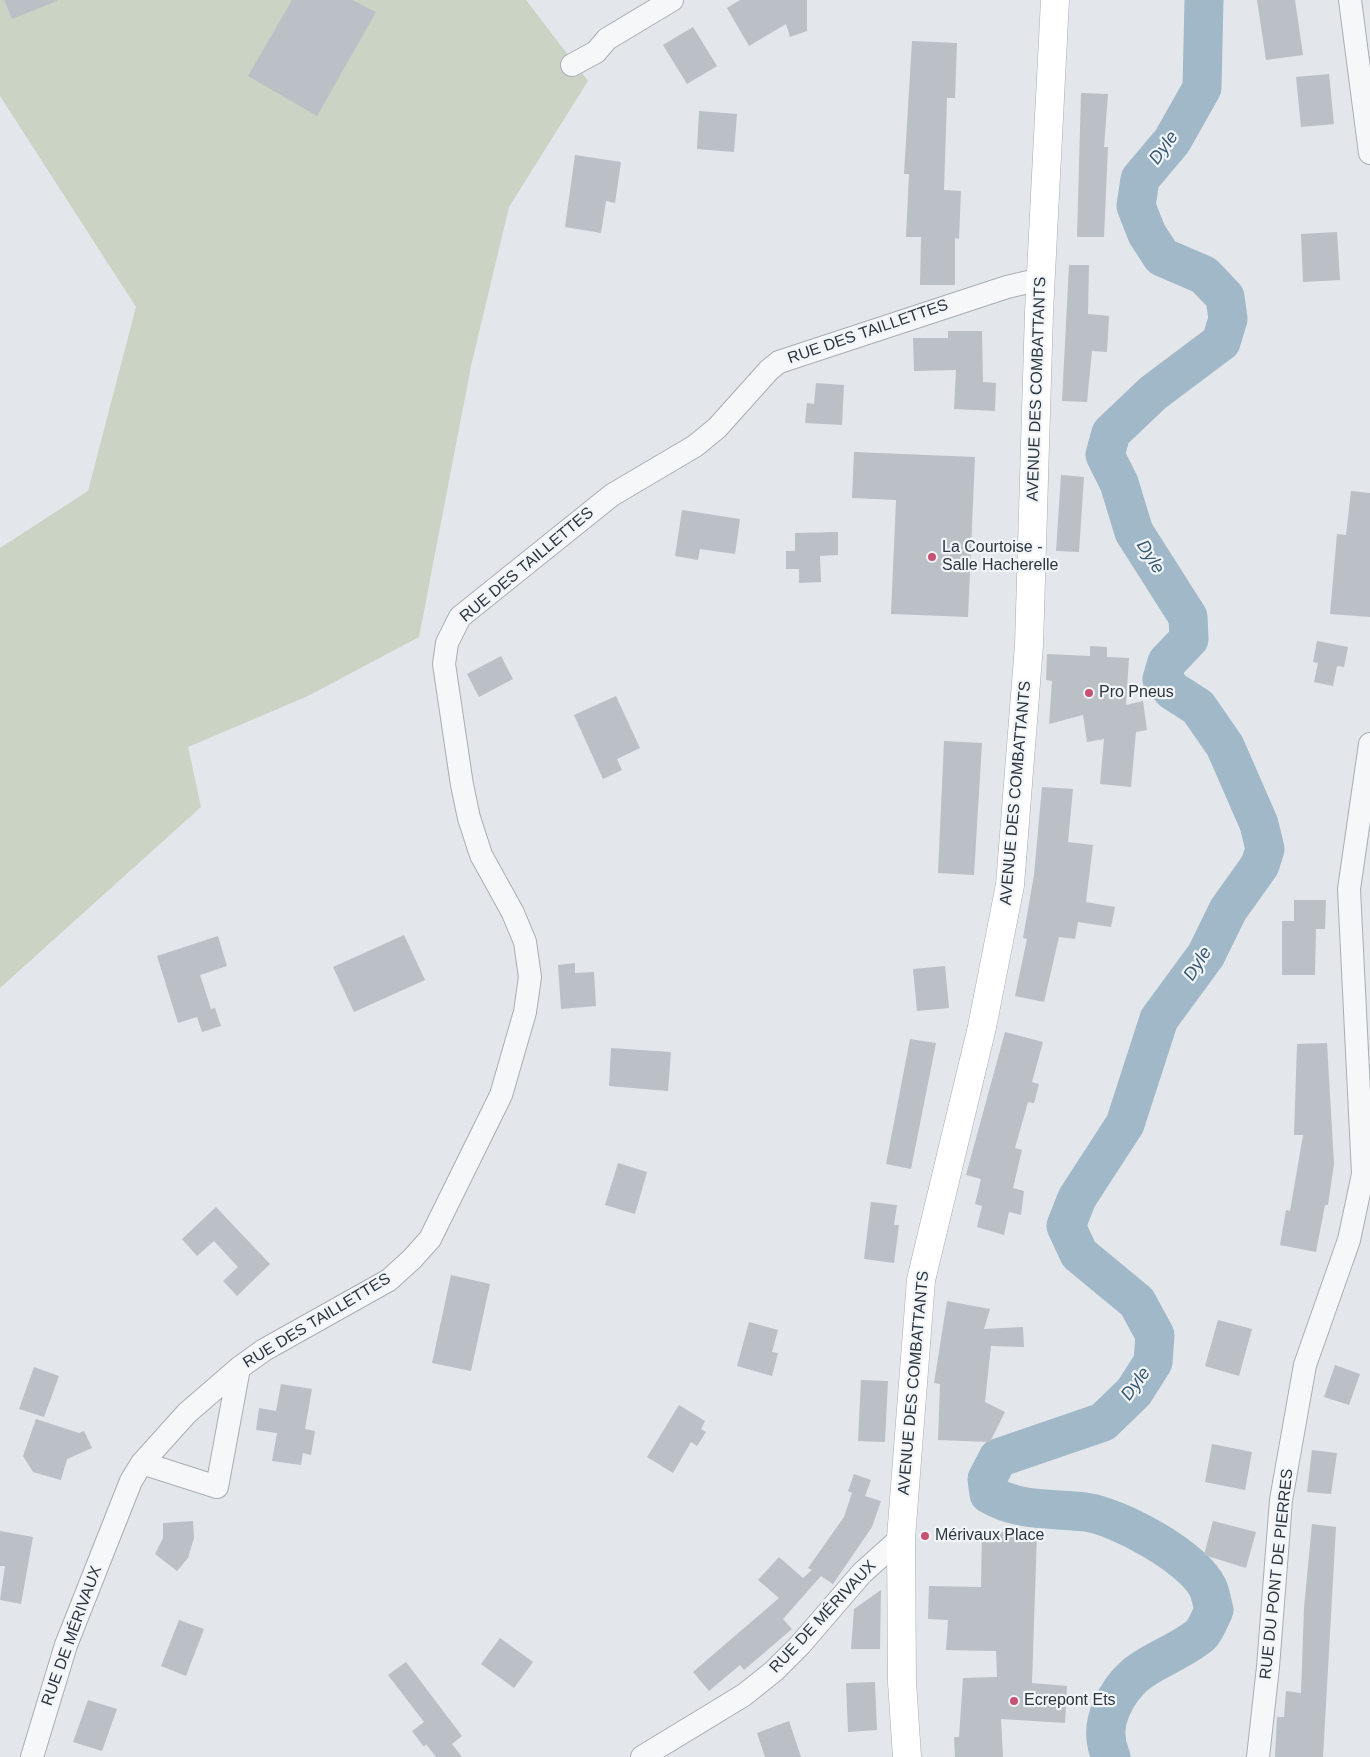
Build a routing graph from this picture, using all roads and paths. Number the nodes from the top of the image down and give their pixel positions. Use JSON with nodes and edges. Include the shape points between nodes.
{"nodes":[{"id":1,"x":672,"y":0,"type":"edge"},
{"id":2,"x":1055,"y":0,"type":"edge"},
{"id":3,"x":1350,"y":0,"type":"edge"},
{"id":4,"x":572,"y":65,"type":"dead end"},
{"id":5,"x":1370,"y":154,"type":"edge"},
{"id":6,"x":1041,"y":279,"type":"junction"},
{"id":7,"x":1370,"y":744,"type":"edge"},
{"id":8,"x":239,"y":1368,"type":"junction"},
{"id":9,"x":142,"y":1464,"type":"junction"},
{"id":10,"x":117,"y":1516,"type":"joint"},
{"id":11,"x":901,"y":1538,"type":"junction"},
{"id":12,"x":32,"y":1757,"type":"edge"},
{"id":13,"x":642,"y":1757,"type":"edge"},
{"id":14,"x":907,"y":1757,"type":"edge"},
{"id":15,"x":1258,"y":1757,"type":"edge"}],
"edges":[{"from":1,"to":4,"type":"street","via":[[607,39],[596,52]]},
{"from":2,"to":6,"type":"main road","name":"AVENUE DES COMBATTANTS"},
{"from":3,"to":5,"type":"street"},
{"from":6,"to":8,"type":"street","name":"RUE DES TAILLETTES","via":[[779,362],[717,428],[695,446],[612,495],[460,618],[447,643],[444,664],[462,785],[481,855],[525,942],[530,977],[525,1012],[501,1095],[430,1239],[412,1259],[389,1280],[264,1350]]},
{"from":6,"to":11,"type":"main road","name":"AVENUE DES COMBATTANTS","via":[[1029,644],[1010,885],[982,1028],[920,1280]]},
{"from":7,"to":15,"type":"street","name":"RUE DU PONT DE PIERRES","via":[[1349,889],[1364,1174],[1349,1240],[1303,1375],[1281,1500]]},
{"from":8,"to":9,"type":"street","name":"RUE DES TAILLETTES","via":[[187,1414]]},
{"from":8,"to":9,"type":"street","via":[[217,1487]]},
{"from":9,"to":10,"type":"street","name":"RUE DES TAILLETTES","via":[[131,1481]]},
{"from":10,"to":12,"type":"street","name":"RUE DE MÉRIVAUX","via":[[66,1645]]},
{"from":11,"to":13,"type":"street","name":"RUE DE MÉRIVAUX","via":[[862,1573],[774,1670],[744,1695]]},
{"from":11,"to":14,"type":"main road","name":"AVENUE DES COMBATTANTS","via":[[902,1682]]}]}
